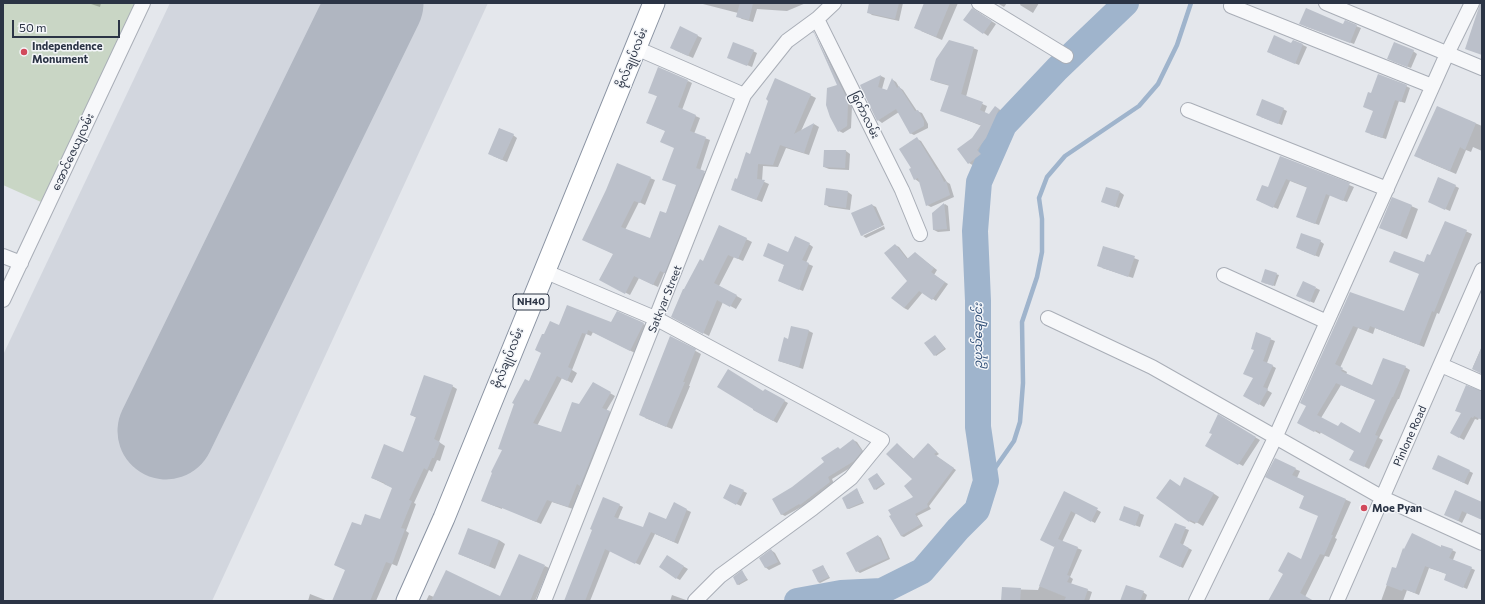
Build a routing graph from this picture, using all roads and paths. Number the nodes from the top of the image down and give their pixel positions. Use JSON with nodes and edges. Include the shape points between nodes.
{"nodes":[{"id":1,"x":143,"y":3,"type":"edge"},
{"id":2,"x":654,"y":3,"type":"edge"},
{"id":3,"x":834,"y":3,"type":"edge"},
{"id":4,"x":979,"y":3,"type":"edge"},
{"id":5,"x":1326,"y":3,"type":"edge"},
{"id":6,"x":1472,"y":3,"type":"edge"},
{"id":7,"x":1231,"y":6,"type":"dead end"},
{"id":8,"x":817,"y":19,"type":"junction"},
{"id":9,"x":636,"y":48,"type":"junction"},
{"id":10,"x":1447,"y":54,"type":"junction"},
{"id":11,"x":1066,"y":56,"type":"dead end"},
{"id":12,"x":1482,"y":68,"type":"edge"},
{"id":13,"x":1432,"y":86,"type":"junction"},
{"id":14,"x":744,"y":95,"type":"junction"},
{"id":15,"x":1188,"y":110,"type":"dead end"},
{"id":16,"x":1387,"y":189,"type":"junction"},
{"id":17,"x":920,"y":234,"type":"dead end"},
{"id":18,"x":3,"y":256,"type":"edge"},
{"id":19,"x":21,"y":263,"type":"junction"},
{"id":20,"x":1482,"y":270,"type":"edge"},
{"id":21,"x":544,"y":271,"type":"junction"},
{"id":22,"x":1224,"y":275,"type":"dead end"},
{"id":23,"x":3,"y":300,"type":"edge"},
{"id":24,"x":1048,"y":318,"type":"dead end"},
{"id":25,"x":656,"y":319,"type":"junction"},
{"id":26,"x":1327,"y":322,"type":"junction"},
{"id":27,"x":1441,"y":365,"type":"junction"},
{"id":28,"x":1482,"y":383,"type":"edge"},
{"id":29,"x":1275,"y":438,"type":"junction"},
{"id":30,"x":1383,"y":498,"type":"junction"},
{"id":31,"x":1482,"y":543,"type":"edge"},
{"id":32,"x":407,"y":601,"type":"edge"},
{"id":33,"x":544,"y":601,"type":"edge"},
{"id":34,"x":695,"y":601,"type":"edge"},
{"id":35,"x":1196,"y":601,"type":"edge"},
{"id":36,"x":1338,"y":601,"type":"edge"}],
"edges":[{"from":1,"to":19,"type":"street","name":"အောင်ဇေယျလမ်း"},
{"from":2,"to":9,"type":"highway","name":"ဗိုလ်ချုပ်လမ်း","number":"NH40"},
{"from":3,"to":8,"type":"street"},
{"from":4,"to":11,"type":"street"},
{"from":5,"to":10,"type":"street"},
{"from":6,"to":10,"type":"street"},
{"from":7,"to":13,"type":"street"},
{"from":8,"to":14,"type":"street","name":"Satkyar Street","via":[[787,41]]},
{"from":8,"to":17,"type":"street","name":"စြက်ာလမ်း","via":[[902,190]]},
{"from":9,"to":14,"type":"street"},
{"from":9,"to":21,"type":"highway","name":"ဗိုလ်ချုပ်လမ်း","number":"NH40"},
{"from":10,"to":12,"type":"street"},
{"from":10,"to":13,"type":"street"},
{"from":13,"to":16,"type":"street"},
{"from":14,"to":25,"type":"street","name":"Satkyar Street"},
{"from":15,"to":16,"type":"street"},
{"from":16,"to":26,"type":"street"},
{"from":18,"to":19,"type":"street"},
{"from":19,"to":23,"type":"street","name":"အောင်ဇေယျလမ်း"},
{"from":20,"to":27,"type":"street","name":"Pinlone Road"},
{"from":21,"to":25,"type":"street"},
{"from":21,"to":32,"type":"highway","name":"ဗိုလ်ချုပ်လမ်း","number":"NH40","via":[[444,518]]},
{"from":22,"to":26,"type":"street"},
{"from":24,"to":29,"type":"street","via":[[1152,367]]},
{"from":25,"to":33,"type":"street","name":"Satkyar Street"},
{"from":25,"to":34,"type":"street","via":[[882,440],[851,478],[720,576]]},
{"from":26,"to":29,"type":"street"},
{"from":27,"to":28,"type":"street"},
{"from":27,"to":30,"type":"street","name":"Pinlone Road"},
{"from":29,"to":30,"type":"street"},
{"from":29,"to":35,"type":"street"},
{"from":30,"to":31,"type":"street"},
{"from":30,"to":36,"type":"street","name":"Pinlone Road"}]}
